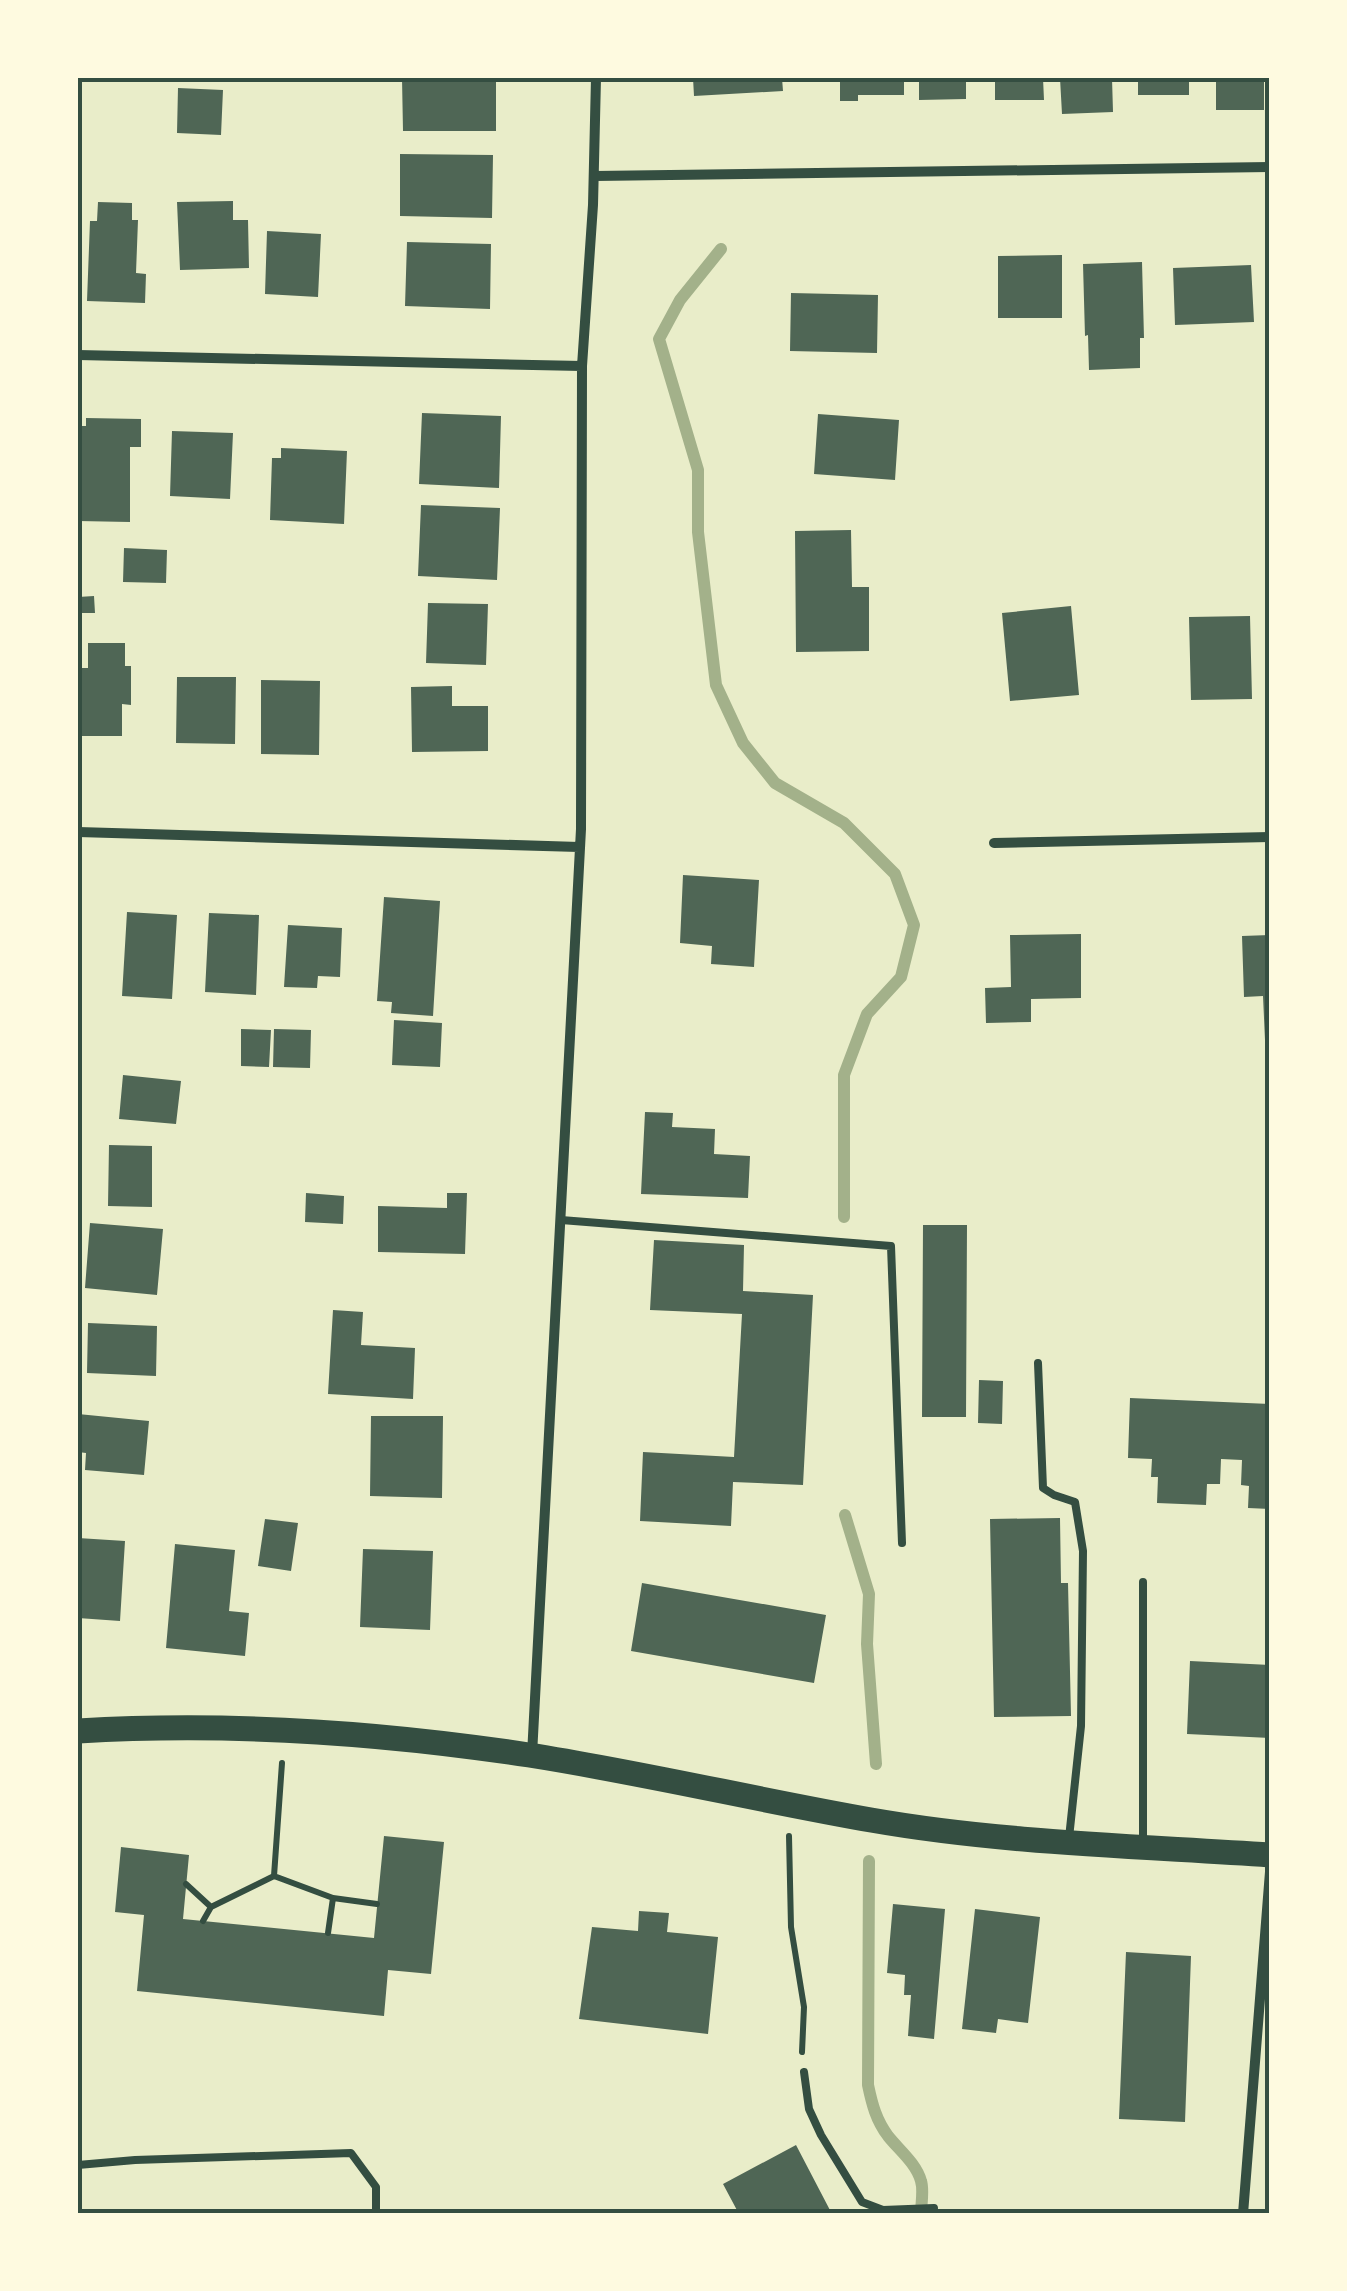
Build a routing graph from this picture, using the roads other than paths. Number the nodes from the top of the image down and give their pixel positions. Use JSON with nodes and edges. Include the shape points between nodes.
{"nodes":[{"id":1,"x":596,"y":78,"type":"edge"},
{"id":2,"x":1270,"y":167,"type":"edge"},
{"id":3,"x":594,"y":176,"type":"junction"},
{"id":4,"x":78,"y":356,"type":"edge"},
{"id":5,"x":582,"y":366,"type":"junction"},
{"id":6,"x":78,"y":832,"type":"edge"},
{"id":7,"x":1270,"y":837,"type":"edge"},
{"id":8,"x":994,"y":843,"type":"dead end"},
{"id":9,"x":579,"y":848,"type":"junction"},
{"id":10,"x":561,"y":1220,"type":"junction"},
{"id":11,"x":1038,"y":1362,"type":"dead end"},
{"id":12,"x":902,"y":1542,"type":"dead end"},
{"id":13,"x":1143,"y":1582,"type":"dead end"},
{"id":14,"x":78,"y":1731,"type":"edge"},
{"id":15,"x":532,"y":1756,"type":"junction"},
{"id":16,"x":1069,"y":1842,"type":"junction"},
{"id":17,"x":1143,"y":1847,"type":"junction"},
{"id":18,"x":1270,"y":1855,"type":"edge"},
{"id":19,"x":1270,"y":1872,"type":"edge"},
{"id":20,"x":804,"y":2072,"type":"road end"},
{"id":21,"x":78,"y":2164,"type":"edge"},
{"id":22,"x":934,"y":2208,"type":"dead end"},
{"id":23,"x":376,"y":2214,"type":"edge"},
{"id":24,"x":1243,"y":2214,"type":"edge"}],
"edges":[{"from":1,"to":3,"type":"street"},
{"from":2,"to":3,"type":"street"},
{"from":3,"to":5,"type":"street"},
{"from":4,"to":5,"type":"street"},
{"from":5,"to":9,"type":"street"},
{"from":6,"to":9,"type":"street"},
{"from":7,"to":8,"type":"street"},
{"from":9,"to":10,"type":"street"},
{"from":10,"to":12,"type":"lane","via":[[891,1246]]},
{"from":10,"to":15,"type":"street"},
{"from":11,"to":16,"type":"lane","via":[[1043,1488],[1075,1502],[1084,1551],[1081,1726]]},
{"from":13,"to":17,"type":"lane"},
{"from":14,"to":15,"type":"main road","via":[[246,1727],[391,1736]]},
{"from":15,"to":16,"type":"main road","via":[[874,1821]]},
{"from":16,"to":17,"type":"main road"},
{"from":17,"to":18,"type":"main road"},
{"from":19,"to":24,"type":"street"},
{"from":20,"to":22,"type":"lane","via":[[809,2109],[862,2202],[883,2210]]},
{"from":21,"to":23,"type":"lane","via":[[351,2153],[376,2187]]}]}
